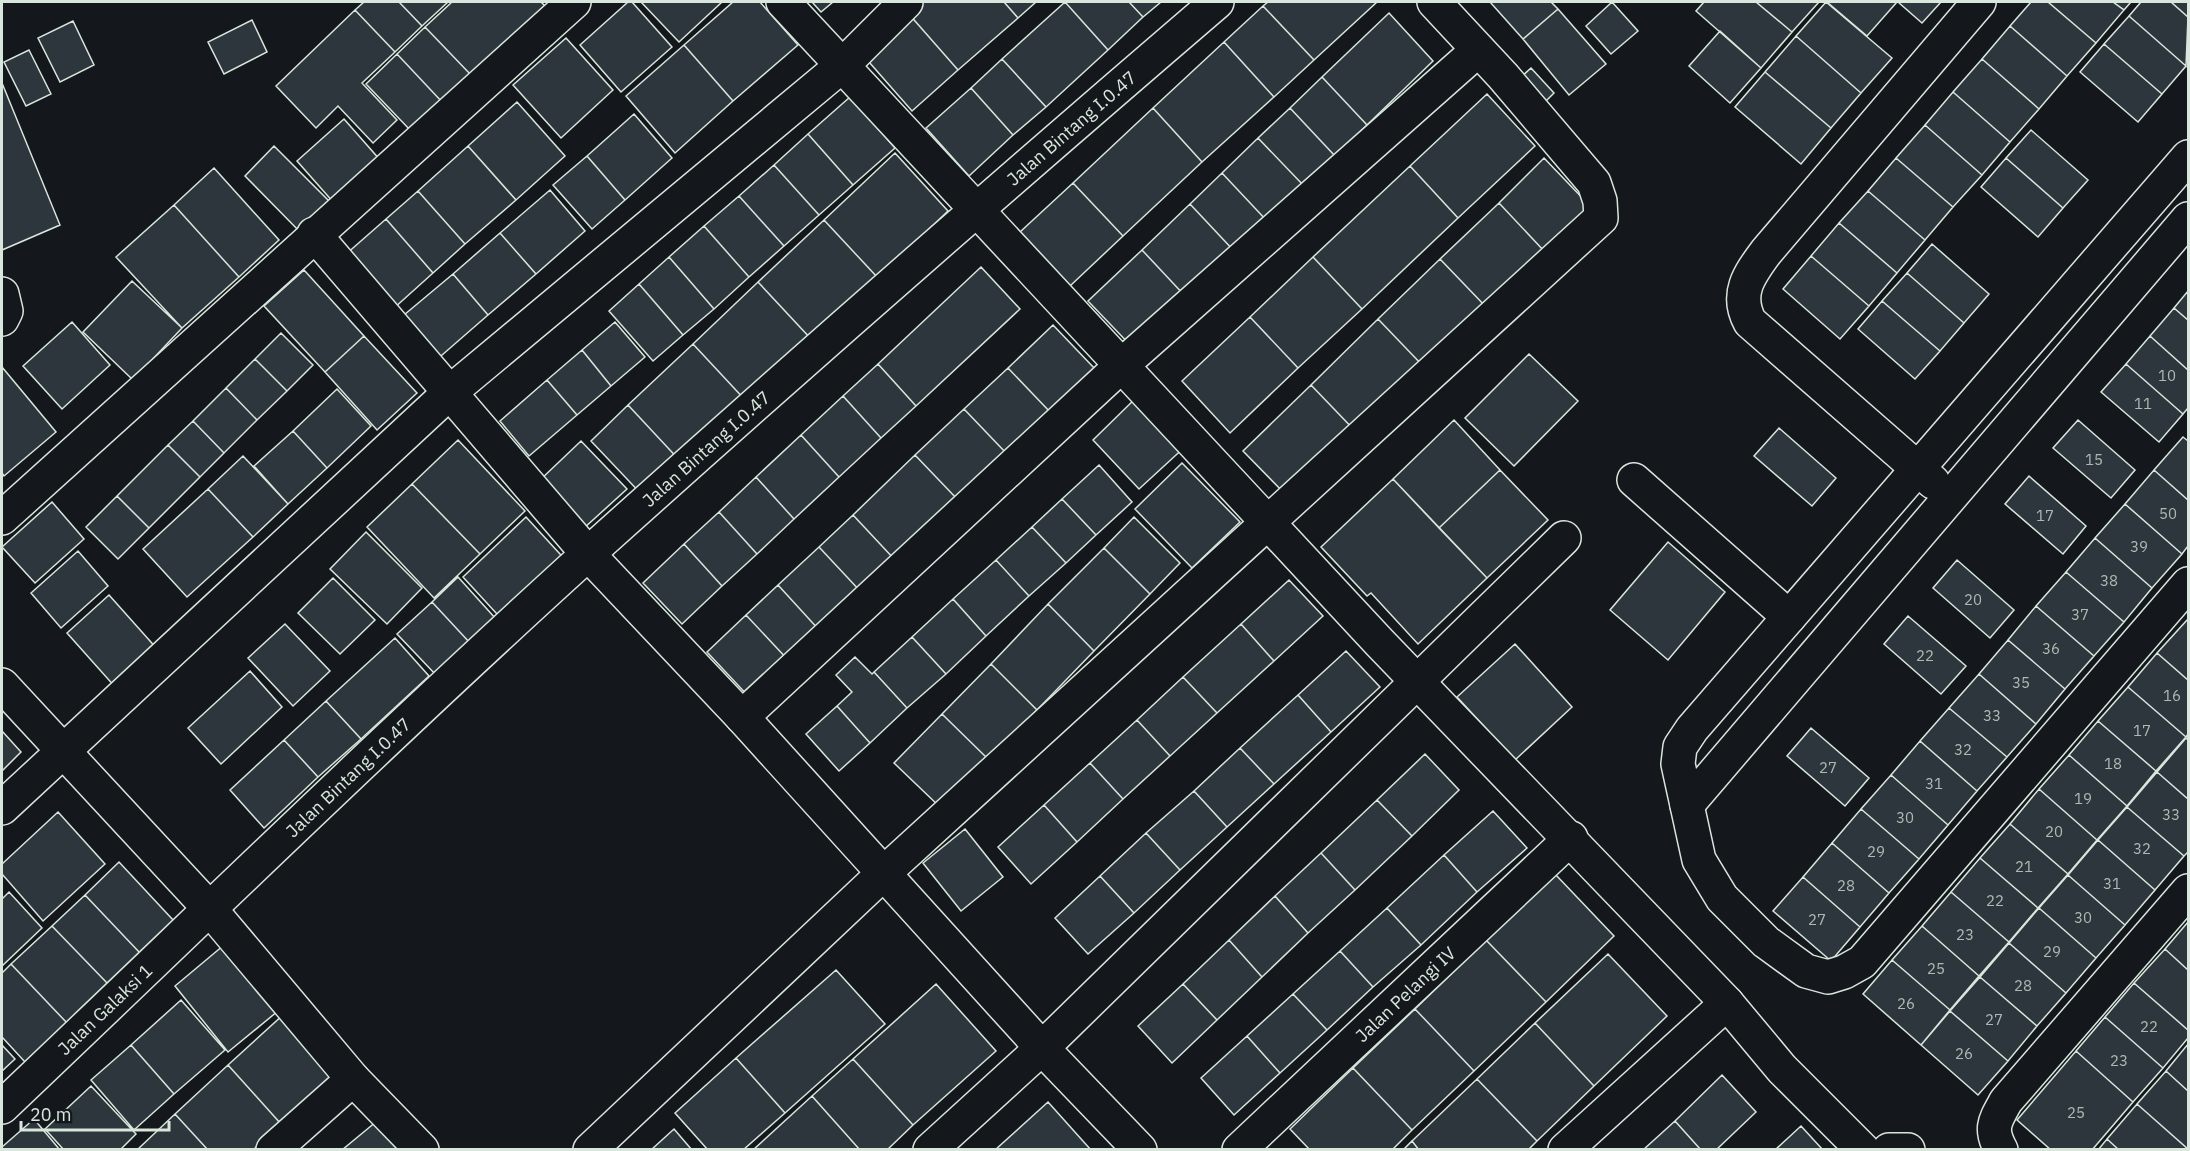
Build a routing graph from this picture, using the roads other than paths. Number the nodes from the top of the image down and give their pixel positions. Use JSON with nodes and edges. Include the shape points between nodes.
{"nodes":[{"id":1,"x":574,"y":2,"type":"edge"},
{"id":2,"x":783,"y":2,"type":"edge"},
{"id":3,"x":906,"y":2,"type":"edge"},
{"id":4,"x":1216,"y":2,"type":"edge"},
{"id":5,"x":1434,"y":2,"type":"edge"},
{"id":6,"x":1979,"y":2,"type":"edge"},
{"id":7,"x":1478,"y":50,"type":"junction"},
{"id":8,"x":844,"y":64,"type":"junction"},
{"id":9,"x":2188,"y":157,"type":"edge"},
{"id":10,"x":977,"y":209,"type":"junction"},
{"id":11,"x":2188,"y":219,"type":"edge"},
{"id":12,"x":314,"y":234,"type":"junction"},
{"id":13,"x":2,"y":294,"type":"edge"},
{"id":14,"x":2,"y":319,"type":"edge"},
{"id":15,"x":1122,"y":365,"type":"junction"},
{"id":16,"x":449,"y":393,"type":"junction"},
{"id":17,"x":1918,"y":468,"type":"junction"},
{"id":18,"x":1634,"y":480,"type":"dead end"},
{"id":19,"x":1950,"y":497,"type":"junction"},
{"id":20,"x":2,"y":518,"type":"edge"},
{"id":21,"x":1270,"y":522,"type":"junction"},
{"id":22,"x":1564,"y":538,"type":"dead end"},
{"id":23,"x":588,"y":554,"type":"junction"},
{"id":24,"x":2188,"y":584,"type":"edge"},
{"id":25,"x":1789,"y":617,"type":"junction"},
{"id":26,"x":1417,"y":680,"type":"junction"},
{"id":27,"x":2,"y":685,"type":"edge"},
{"id":28,"x":742,"y":717,"type":"junction"},
{"id":29,"x":63,"y":753,"type":"junction"},
{"id":30,"x":1687,"y":805,"type":"junction"},
{"id":31,"x":2,"y":808,"type":"edge"},
{"id":32,"x":1571,"y":838,"type":"junction"},
{"id":33,"x":885,"y":872,"type":"junction"},
{"id":34,"x":2188,"y":891,"type":"edge"},
{"id":35,"x":209,"y":908,"type":"junction"},
{"id":36,"x":1726,"y":1003,"type":"junction"},
{"id":37,"x":1042,"y":1048,"type":"junction"},
{"id":38,"x":353,"y":1079,"type":"junction"},
{"id":39,"x":2,"y":1107,"type":"edge"},
{"id":40,"x":273,"y":1149,"type":"edge"},
{"id":41,"x":422,"y":1149,"type":"edge"},
{"id":42,"x":590,"y":1149,"type":"edge"},
{"id":43,"x":930,"y":1149,"type":"edge"},
{"id":44,"x":1140,"y":1149,"type":"edge"},
{"id":45,"x":1239,"y":1149,"type":"edge"},
{"id":46,"x":1565,"y":1149,"type":"edge"},
{"id":47,"x":1863,"y":1149,"type":"edge"},
{"id":48,"x":1889,"y":1149,"type":"edge"},
{"id":49,"x":1908,"y":1149,"type":"edge"},
{"id":50,"x":2001,"y":1149,"type":"edge"}],
"edges":[{"from":1,"to":12,"type":"street"},
{"from":2,"to":8,"type":"street"},
{"from":3,"to":8,"type":"street"},
{"from":4,"to":10,"type":"street","name":"Jalan Bintang I.0.47"},
{"from":5,"to":7,"type":"street"},
{"from":6,"to":17,"type":"street","via":[[1766,252],[1748,276],[1743,292],[1750,322]]},
{"from":7,"to":15,"type":"street"},
{"from":7,"to":21,"type":"street","via":[[1594,183],[1601,218]]},
{"from":8,"to":10,"type":"street"},
{"from":8,"to":16,"type":"street"},
{"from":9,"to":17,"type":"street"},
{"from":10,"to":15,"type":"street"},
{"from":10,"to":23,"type":"street","name":"Jalan Bintang I.0.47"},
{"from":11,"to":19,"type":"street"},
{"from":12,"to":16,"type":"street"},
{"from":12,"to":20,"type":"street"},
{"from":13,"to":14,"type":"street","via":[[6,311]]},
{"from":15,"to":21,"type":"street"},
{"from":15,"to":28,"type":"street"},
{"from":16,"to":23,"type":"street"},
{"from":16,"to":29,"type":"street"},
{"from":17,"to":19,"type":"street"},
{"from":17,"to":25,"type":"street"},
{"from":18,"to":25,"type":"street"},
{"from":19,"to":30,"type":"street"},
{"from":21,"to":26,"type":"street"},
{"from":21,"to":33,"type":"street"},
{"from":22,"to":26,"type":"street"},
{"from":23,"to":28,"type":"street"},
{"from":23,"to":35,"type":"street","name":"Jalan Bintang I.0.47"},
{"from":24,"to":30,"type":"street","via":[[1862,962],[1844,972],[1828,977],[1806,970],[1766,942],[1722,898],[1699,860]]},
{"from":25,"to":30,"type":"street","via":[[1680,747],[1678,764]]},
{"from":26,"to":32,"type":"street"},
{"from":26,"to":37,"type":"street"},
{"from":27,"to":29,"type":"street"},
{"from":28,"to":33,"type":"street"},
{"from":29,"to":31,"type":"street"},
{"from":29,"to":35,"type":"street"},
{"from":32,"to":36,"type":"street"},
{"from":32,"to":45,"type":"street","name":"Jalan Pelangi IV"},
{"from":33,"to":37,"type":"street"},
{"from":33,"to":42,"type":"street"},
{"from":34,"to":50,"type":"street","via":[[2006,1101],[1995,1120],[1993,1136]]},
{"from":35,"to":38,"type":"street"},
{"from":35,"to":39,"type":"street","name":"Jalan Galaksi 1"},
{"from":36,"to":46,"type":"street"},
{"from":36,"to":47,"type":"street","via":[[1782,1069]]},
{"from":37,"to":43,"type":"street"},
{"from":37,"to":44,"type":"street"},
{"from":38,"to":40,"type":"street"},
{"from":38,"to":41,"type":"street"},
{"from":48,"to":49,"type":"street"}]}
